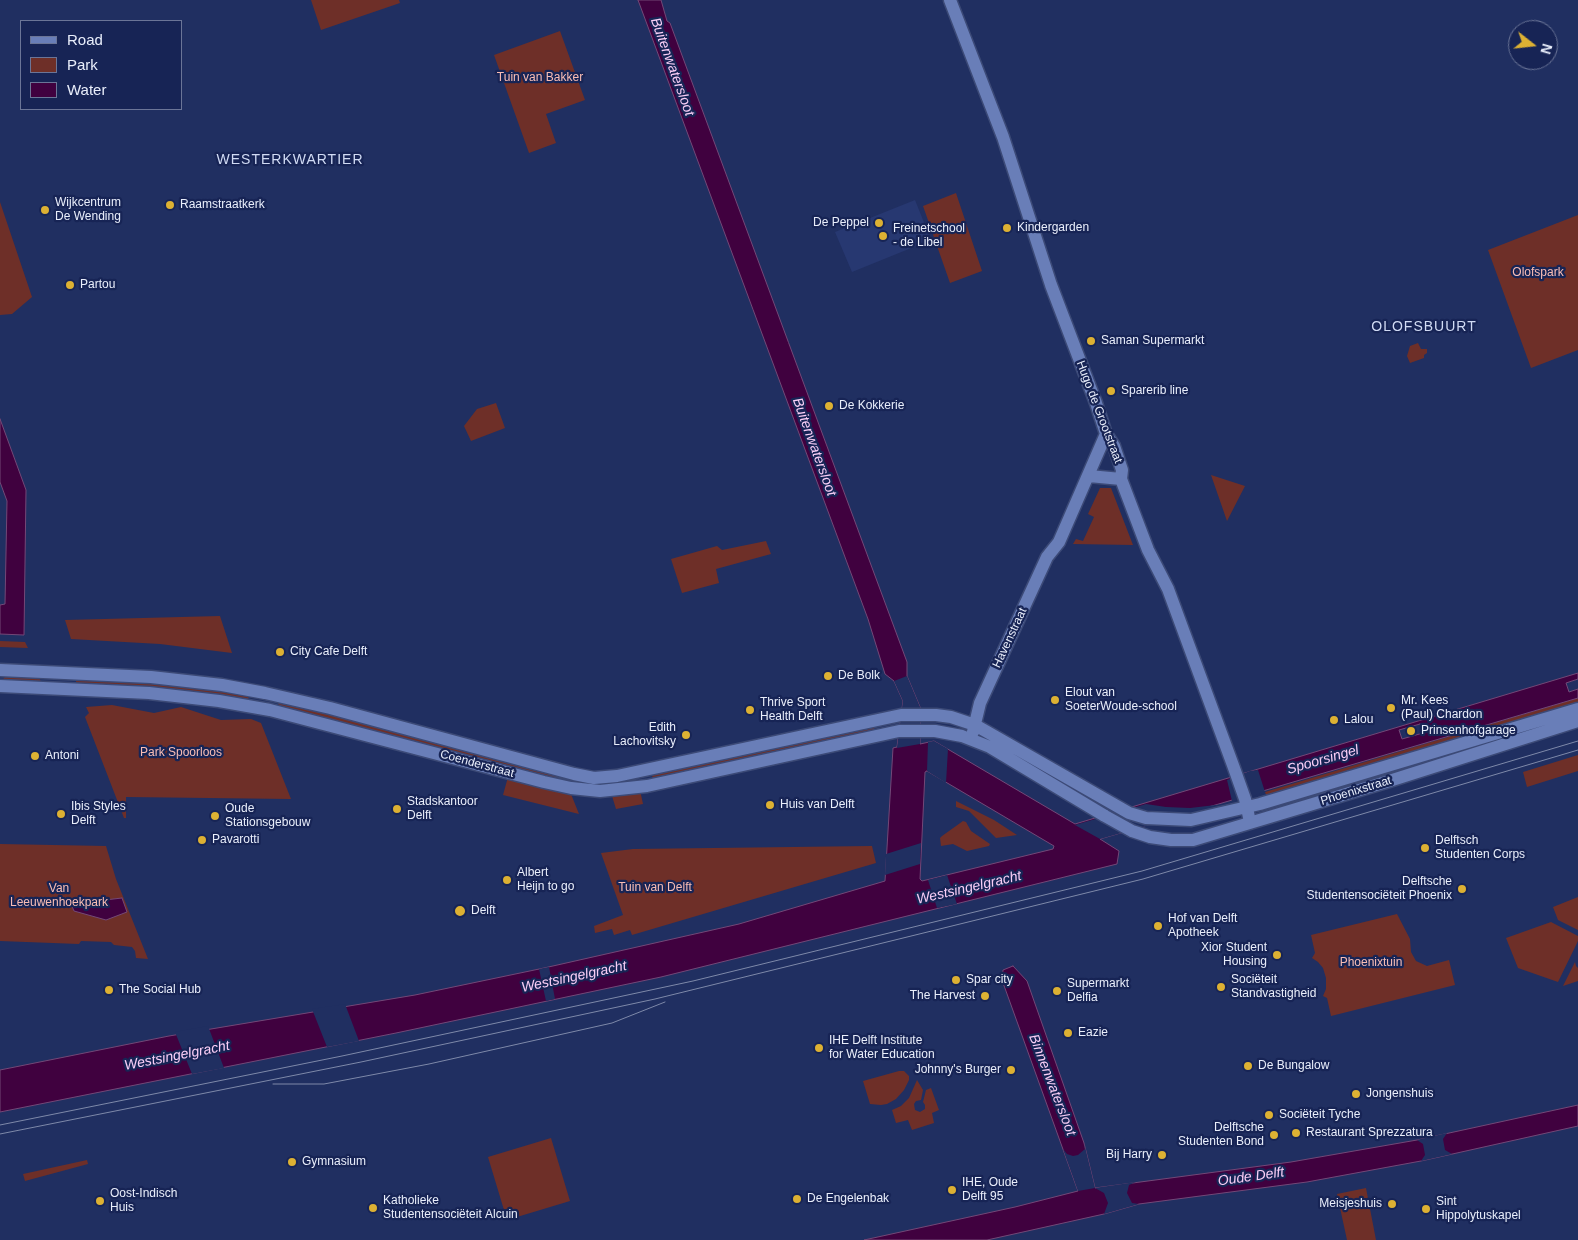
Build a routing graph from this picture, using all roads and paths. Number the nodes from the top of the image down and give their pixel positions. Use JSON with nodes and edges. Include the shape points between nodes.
{"nodes":[{"id":1,"x":950,"y":0,"type":"edge"},
{"id":2,"x":1106,"y":434,"type":"junction"},
{"id":3,"x":1089,"y":476,"type":"junction"},
{"id":4,"x":1121,"y":479,"type":"junction"},
{"id":5,"x":0,"y":670,"type":"edge"},
{"id":6,"x":0,"y":686,"type":"edge"},
{"id":7,"x":1578,"y":709,"type":"edge"},
{"id":8,"x":1578,"y":721,"type":"edge"},
{"id":9,"x":975,"y":725,"type":"junction"},
{"id":10,"x":972,"y":739,"type":"junction"},
{"id":11,"x":1246,"y":803,"type":"junction"},
{"id":12,"x":1250,"y":822,"type":"junction"}],
"edges":[{"from":1,"to":2,"type":"street","name":"Hugo de Grootstraat","via":[[1003,137],[1051,285]]},
{"from":2,"to":3,"type":"street","name":"Havenstraat"},
{"from":2,"to":4,"type":"street","name":"Hugo de Grootstraat","via":[[1122,470]]},
{"from":3,"to":4,"type":"street"},
{"from":3,"to":9,"type":"street","name":"Havenstraat","via":[[1059,542],[1047,557],[980,703]]},
{"from":4,"to":11,"type":"street","name":"Hugo de Grootstraat","via":[[1148,550],[1168,589]]},
{"from":5,"to":9,"type":"street","name":"Coenderstraat","via":[[182,680],[283,696],[594,778],[617,776],[901,715],[951,718]]},
{"from":6,"to":10,"type":"street","name":"Coenderstraat","via":[[166,695],[270,710],[544,782],[600,791],[644,787],[899,731],[948,732]]},
{"from":7,"to":11,"type":"street","name":"Phoenixstraat"},
{"from":8,"to":12,"type":"street","name":"Phoenixstraat"},
{"from":9,"to":10,"type":"street","name":"Havenstraat"},
{"from":9,"to":11,"type":"street","name":"Phoenixstraat","via":[[1124,810],[1146,818],[1191,820]]},
{"from":10,"to":12,"type":"street","name":"Phoenixstraat","bridge":true,"via":[[1132,831],[1150,837],[1193,840]]},
{"from":11,"to":12,"type":"street","name":"Hugo de Grootstraat"}]}
